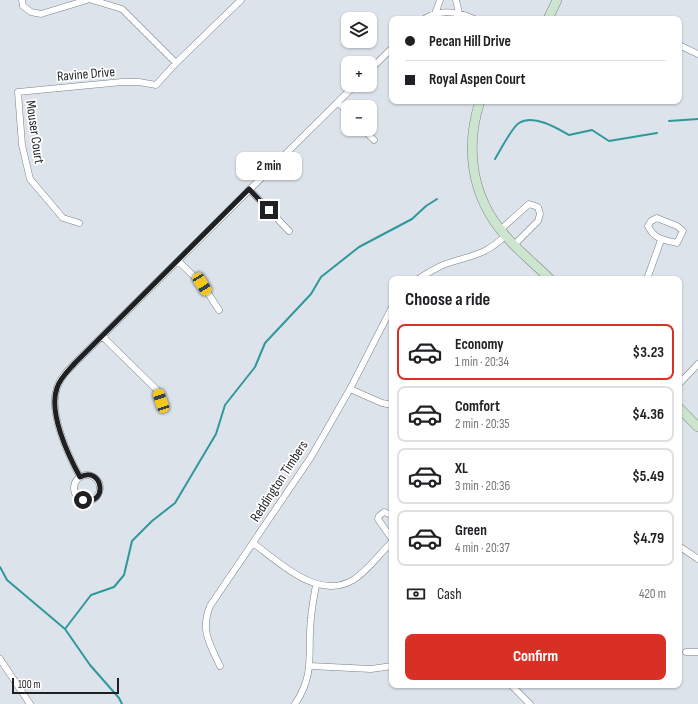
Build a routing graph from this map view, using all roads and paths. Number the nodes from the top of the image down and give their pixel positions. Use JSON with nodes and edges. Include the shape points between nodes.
{"nodes":[{"id":1,"x":22,"y":0,"type":"edge"},
{"id":2,"x":87,"y":0,"type":"edge"},
{"id":3,"x":92,"y":0,"type":"edge"},
{"id":4,"x":241,"y":0,"type":"edge"},
{"id":5,"x":440,"y":0,"type":"edge"},
{"id":6,"x":456,"y":0,"type":"edge"},
{"id":7,"x":557,"y":0,"type":"edge"},
{"id":8,"x":460,"y":13,"type":"junction"},
{"id":9,"x":435,"y":14,"type":"junction"},
{"id":10,"x":431,"y":16,"type":"edge"},
{"id":11,"x":467,"y":16,"type":"edge"},
{"id":12,"x":549,"y":16,"type":"edge"},
{"id":13,"x":682,"y":46,"type":"edge"},
{"id":14,"x":389,"y":51,"type":"edge"},
{"id":15,"x":698,"y":54,"type":"edge"},
{"id":16,"x":176,"y":63,"type":"junction"},
{"id":17,"x":377,"y":63,"type":"edge"},
{"id":18,"x":18,"y":92,"type":"joint"},
{"id":19,"x":348,"y":92,"type":"edge"},
{"id":20,"x":338,"y":102,"type":"junction"},
{"id":21,"x":479,"y":104,"type":"edge"},
{"id":22,"x":341,"y":105,"type":"edge"},
{"id":23,"x":370,"y":136,"type":"edge"},
{"id":24,"x":374,"y":140,"type":"dead end"},
{"id":25,"x":249,"y":189,"type":"junction"},
{"id":26,"x":79,"y":222,"type":"dead end"},
{"id":27,"x":289,"y":231,"type":"dead end"},
{"id":28,"x":502,"y":233,"type":"junction"},
{"id":29,"x":661,"y":240,"type":"junction"},
{"id":30,"x":514,"y":244,"type":"junction"},
{"id":31,"x":178,"y":261,"type":"junction"},
{"id":32,"x":424,"y":276,"type":"edge"},
{"id":33,"x":547,"y":276,"type":"edge"},
{"id":34,"x":648,"y":276,"type":"edge"},
{"id":35,"x":219,"y":310,"type":"dead end"},
{"id":36,"x":389,"y":313,"type":"edge"},
{"id":37,"x":102,"y":336,"type":"junction"},
{"id":38,"x":698,"y":364,"type":"edge"},
{"id":39,"x":682,"y":381,"type":"edge"},
{"id":40,"x":350,"y":389,"type":"junction"},
{"id":41,"x":161,"y":401,"type":"dead end"},
{"id":42,"x":389,"y":404,"type":"edge"},
{"id":43,"x":682,"y":411,"type":"edge"},
{"id":44,"x":698,"y":427,"type":"edge"},
{"id":45,"x":80,"y":477,"type":"junction"},
{"id":46,"x":389,"y":514,"type":"edge"},
{"id":47,"x":389,"y":536,"type":"edge"},
{"id":48,"x":253,"y":543,"type":"junction"},
{"id":49,"x":389,"y":543,"type":"edge"},
{"id":50,"x":682,"y":548,"type":"edge"},
{"id":51,"x":698,"y":559,"type":"edge"},
{"id":52,"x":316,"y":584,"type":"junction"},
{"id":53,"x":686,"y":652,"type":"dead end"},
{"id":54,"x":698,"y":652,"type":"edge"},
{"id":55,"x":0,"y":659,"type":"edge"},
{"id":56,"x":220,"y":666,"type":"dead end"},
{"id":57,"x":310,"y":666,"type":"junction"},
{"id":58,"x":389,"y":666,"type":"edge"},
{"id":59,"x":514,"y":688,"type":"edge"},
{"id":60,"x":30,"y":704,"type":"edge"},
{"id":61,"x":296,"y":704,"type":"edge"},
{"id":62,"x":530,"y":704,"type":"edge"}],
"edges":[{"from":1,"to":2,"type":"street","via":[[31,12],[42,14]]},
{"from":3,"to":16,"type":"street","via":[[122,9]]},
{"from":4,"to":16,"type":"street"},
{"from":5,"to":9,"type":"street"},
{"from":6,"to":8,"type":"street"},
{"from":7,"to":12,"type":"street"},
{"from":8,"to":9,"type":"street"},
{"from":8,"to":11,"type":"street"},
{"from":9,"to":10,"type":"street"},
{"from":13,"to":15,"type":"street"},
{"from":14,"to":17,"type":"street"},
{"from":16,"to":18,"type":"street","name":"Ravine Drive","via":[[156,86],[128,82]]},
{"from":18,"to":26,"type":"street","name":"Mouser Court","via":[[22,145],[30,179],[63,218]]},
{"from":19,"to":20,"type":"street"},
{"from":20,"to":22,"type":"street"},
{"from":20,"to":25,"type":"street"},
{"from":21,"to":28,"type":"street","via":[[473,126],[473,173],[492,218]]},
{"from":23,"to":24,"type":"street"},
{"from":25,"to":27,"type":"street"},
{"from":25,"to":31,"type":"street"},
{"from":28,"to":30,"type":"street"},
{"from":28,"to":30,"type":"street","via":[[529,204],[538,207],[538,221]]},
{"from":28,"to":32,"type":"street","via":[[493,247],[484,252],[442,266]]},
{"from":29,"to":29,"type":"street","via":[[677,243],[683,231],[657,218],[648,226]]},
{"from":29,"to":34,"type":"street"},
{"from":30,"to":33,"type":"street"},
{"from":31,"to":35,"type":"street","via":[[202,284]]},
{"from":31,"to":37,"type":"street"},
{"from":36,"to":40,"type":"street","name":"Reddington Timbers"},
{"from":37,"to":41,"type":"street","via":[[157,390]]},
{"from":37,"to":45,"type":"street","via":[[71,367],[56,390],[54,407],[58,422]]},
{"from":38,"to":39,"type":"street"},
{"from":40,"to":42,"type":"street"},
{"from":40,"to":48,"type":"street","name":"Reddington Timbers","via":[[311,457]]},
{"from":43,"to":44,"type":"street"},
{"from":45,"to":45,"type":"street","via":[[74,487],[76,495],[87,501],[95,499],[101,487],[97,479],[90,475]]},
{"from":46,"to":47,"type":"street","via":[[384,512],[378,519]]},
{"from":48,"to":52,"type":"street","via":[[298,575]]},
{"from":48,"to":56,"type":"street","name":"Reddington Timbers","via":[[214,598],[206,615],[205,633]]},
{"from":49,"to":52,"type":"street","via":[[353,580],[336,586]]},
{"from":50,"to":51,"type":"street"},
{"from":52,"to":57,"type":"street","via":[[311,618]]},
{"from":53,"to":54,"type":"street"},
{"from":55,"to":60,"type":"street"},
{"from":57,"to":58,"type":"street","via":[[372,669]]},
{"from":57,"to":61,"type":"street","via":[[307,684]]},
{"from":59,"to":62,"type":"street"}]}
